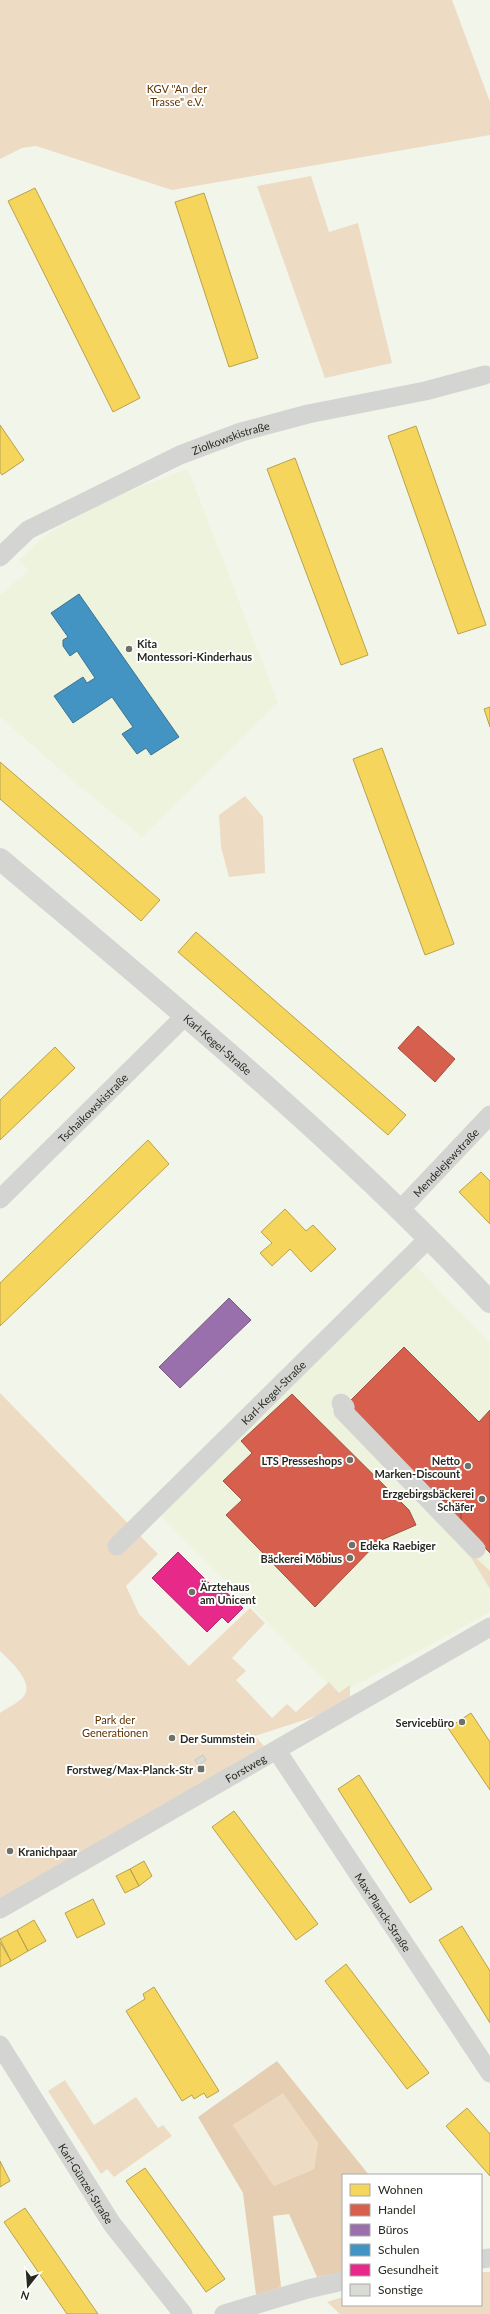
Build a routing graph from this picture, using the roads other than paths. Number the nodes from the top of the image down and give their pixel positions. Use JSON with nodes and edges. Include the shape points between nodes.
{"nodes":[{"id":1,"x":485,"y":375,"type":"dead end"},
{"id":2,"x":0,"y":557,"type":"edge"},
{"id":3,"x":0,"y":859,"type":"edge"},
{"id":4,"x":184,"y":1017,"type":"junction"},
{"id":5,"x":490,"y":1115,"type":"edge"},
{"id":6,"x":0,"y":1199,"type":"edge"},
{"id":7,"x":400,"y":1210,"type":"junction"},
{"id":8,"x":429,"y":1238,"type":"junction"},
{"id":9,"x":490,"y":1302,"type":"edge"},
{"id":10,"x":341,"y":1403,"type":"dead end"},
{"id":11,"x":117,"y":1546,"type":"dead end"},
{"id":12,"x":476,"y":1549,"type":"dead end"},
{"id":13,"x":490,"y":1627,"type":"edge"},
{"id":14,"x":277,"y":1751,"type":"junction"},
{"id":15,"x":0,"y":1909,"type":"edge"},
{"id":16,"x":0,"y":2045,"type":"edge"},
{"id":17,"x":490,"y":2073,"type":"edge"},
{"id":18,"x":342,"y":2281,"type":"edge"},
{"id":19,"x":183,"y":2314,"type":"edge"},
{"id":20,"x":224,"y":2314,"type":"edge"}],
"edges":[{"from":1,"to":2,"type":"street","name":"Ziolkowskistraße","via":[[425,391],[308,414],[241,432],[180,455],[28,530]]},
{"from":3,"to":4,"type":"street","name":"Karl-Kegel-Straße"},
{"from":4,"to":6,"type":"street","name":"Tschaikowskistraße"},
{"from":4,"to":7,"type":"street","name":"Karl-Kegel-Straße","via":[[287,1106]]},
{"from":5,"to":7,"type":"street","name":"Mendelejewstraße"},
{"from":7,"to":8,"type":"street","name":"Karl-Kegel-Straße"},
{"from":8,"to":9,"type":"street","name":"Karl-Kegel-Straße"},
{"from":8,"to":11,"type":"street","name":"Karl-Kegel-Straße"},
{"from":10,"to":12,"type":"street","via":[[345,1407],[343,1411]]},
{"from":13,"to":14,"type":"street","name":"Forstweg"},
{"from":14,"to":15,"type":"street","name":"Forstweg"},
{"from":14,"to":17,"type":"street","name":"Max-Planck-Straße"},
{"from":16,"to":19,"type":"street","name":"Karl-Günzel-Straße","via":[[112,2224]]},
{"from":18,"to":20,"type":"street"}]}
